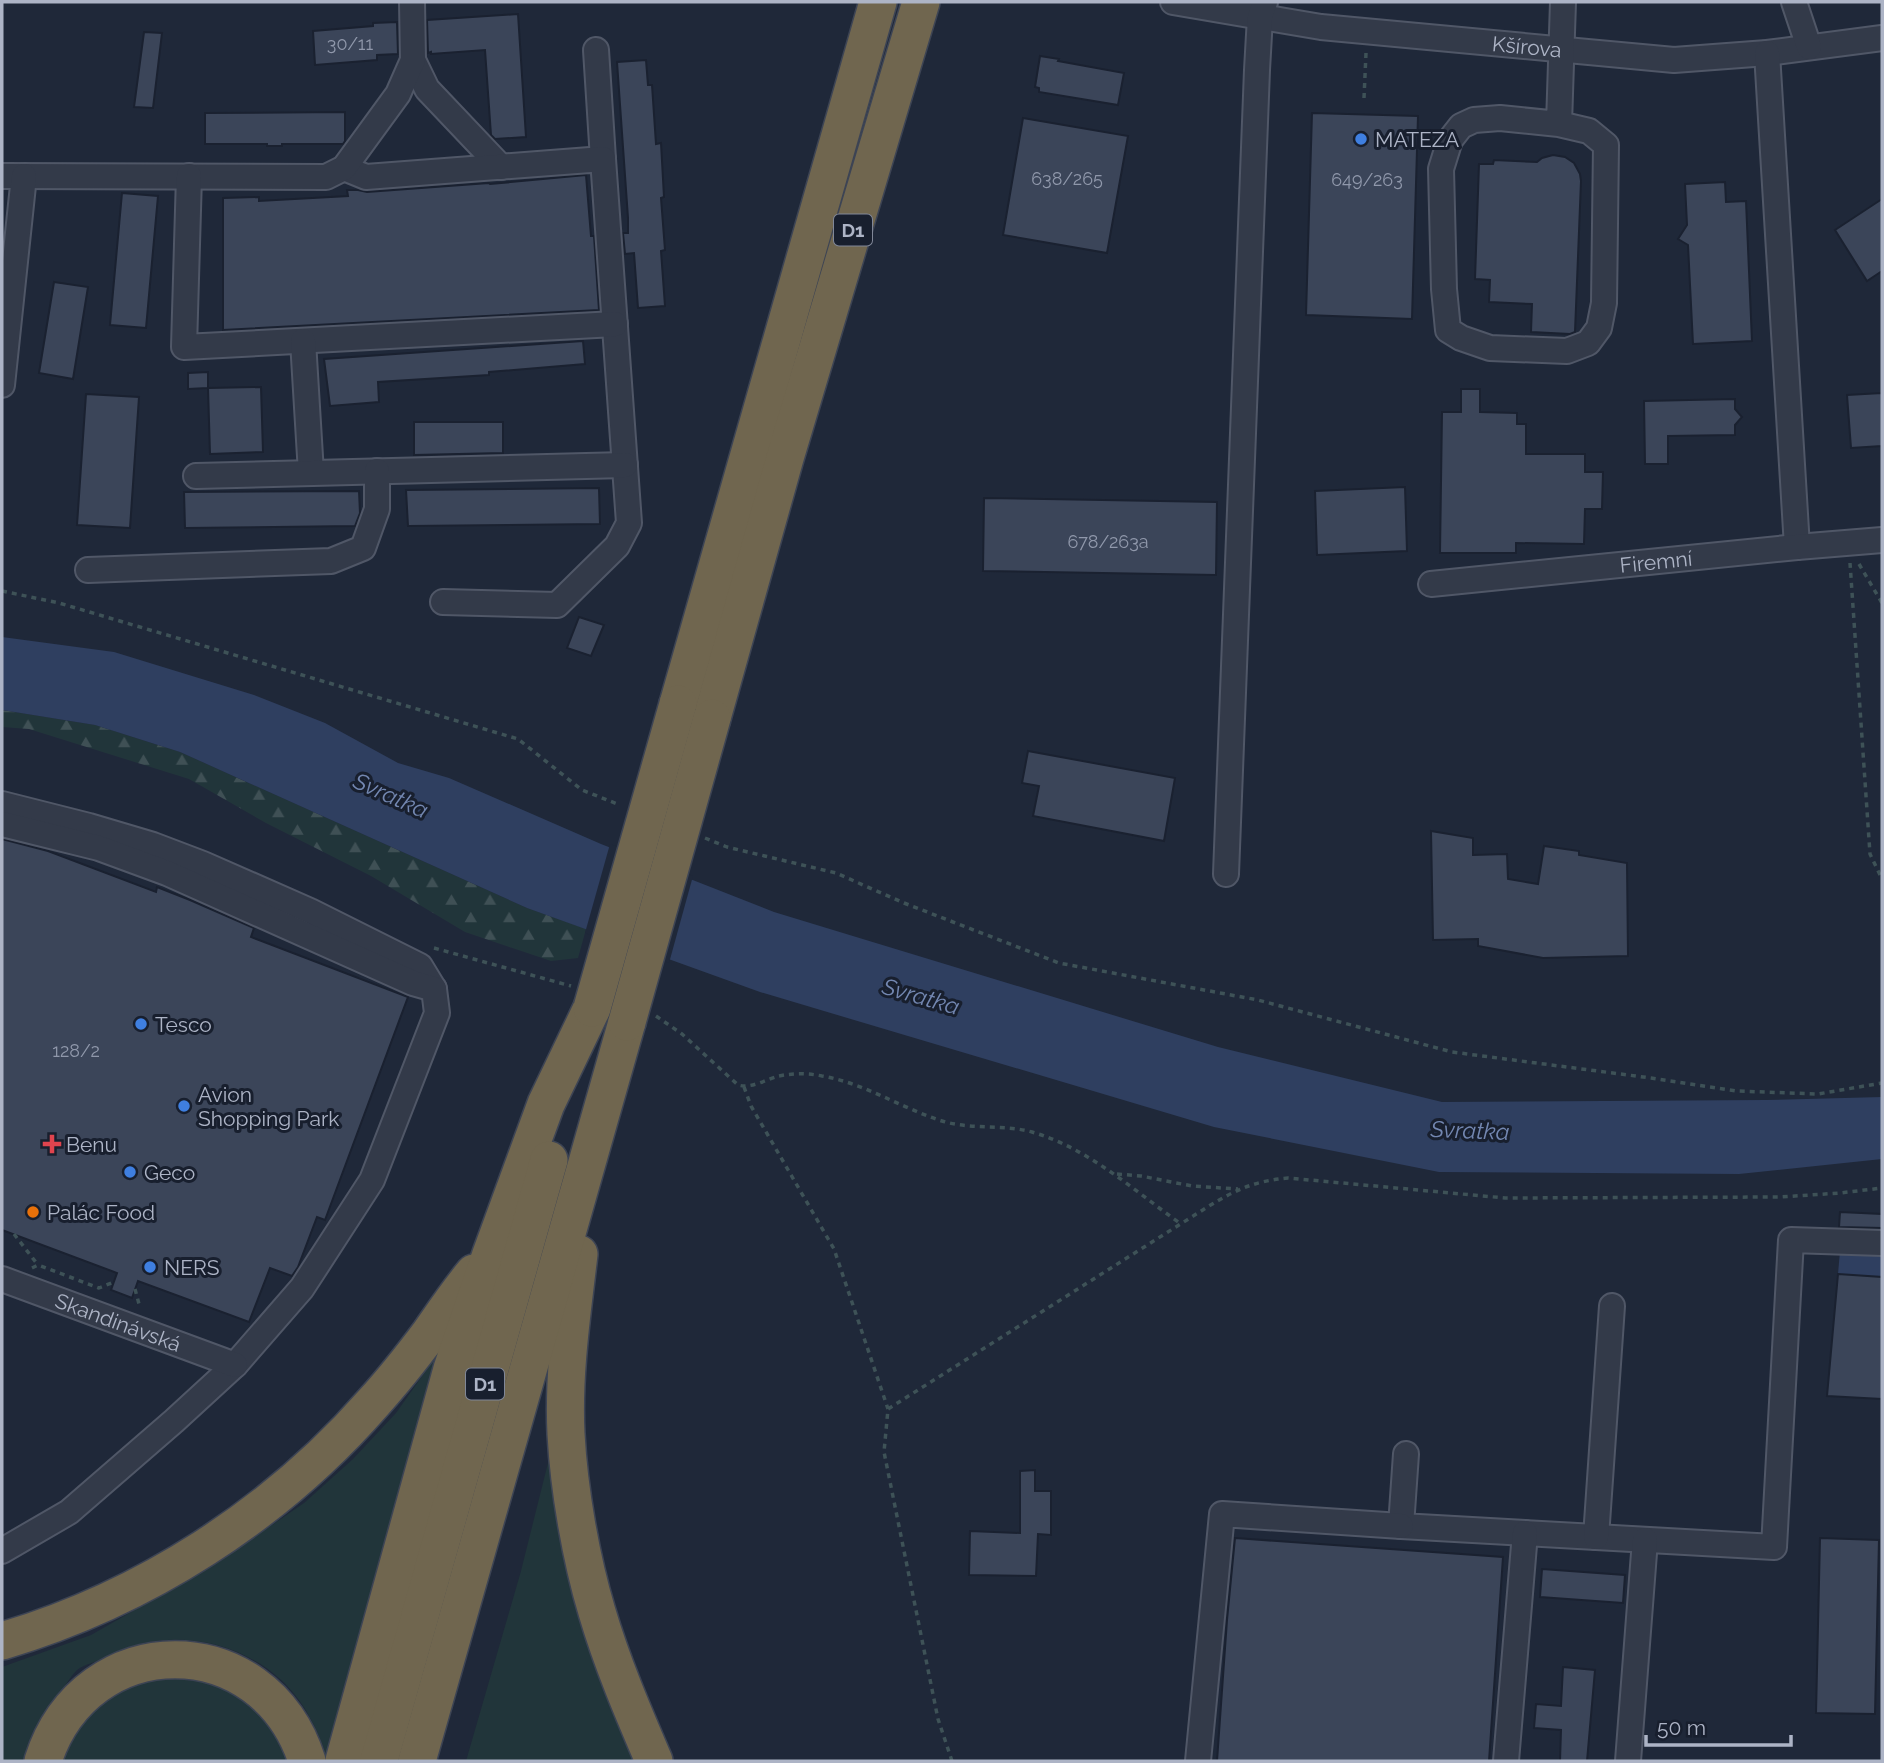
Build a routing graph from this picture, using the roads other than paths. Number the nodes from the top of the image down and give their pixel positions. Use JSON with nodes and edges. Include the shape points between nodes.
{"nodes":[{"id":1,"x":412,"y":2,"type":"edge"},
{"id":2,"x":878,"y":2,"type":"edge"},
{"id":3,"x":921,"y":2,"type":"edge"},
{"id":4,"x":1173,"y":2,"type":"edge"},
{"id":5,"x":1563,"y":2,"type":"edge"},
{"id":6,"x":1794,"y":2,"type":"edge"},
{"id":7,"x":1263,"y":10,"type":"edge"},
{"id":8,"x":1882,"y":38,"type":"edge"},
{"id":9,"x":1809,"y":47,"type":"junction"},
{"id":10,"x":1561,"y":48,"type":"junction"},
{"id":11,"x":596,"y":50,"type":"dead end"},
{"id":12,"x":1767,"y":53,"type":"junction"},
{"id":13,"x":413,"y":60,"type":"junction"},
{"id":14,"x":1559,"y":124,"type":"junction"},
{"id":15,"x":603,"y":159,"type":"junction"},
{"id":16,"x":501,"y":167,"type":"junction"},
{"id":17,"x":344,"y":168,"type":"junction"},
{"id":18,"x":13,"y":176,"type":"edge"},
{"id":19,"x":189,"y":176,"type":"junction"},
{"id":20,"x":615,"y":324,"type":"junction"},
{"id":21,"x":303,"y":341,"type":"junction"},
{"id":22,"x":2,"y":386,"type":"edge"},
{"id":23,"x":625,"y":465,"type":"junction"},
{"id":24,"x":377,"y":471,"type":"junction"},
{"id":25,"x":311,"y":473,"type":"junction"},
{"id":26,"x":196,"y":476,"type":"dead end"},
{"id":27,"x":1882,"y":540,"type":"edge"},
{"id":28,"x":1797,"y":547,"type":"junction"},
{"id":29,"x":88,"y":570,"type":"dead end"},
{"id":30,"x":1431,"y":584,"type":"dead end"},
{"id":31,"x":443,"y":603,"type":"dead end"},
{"id":32,"x":2,"y":804,"type":"edge"},
{"id":33,"x":2,"y":824,"type":"edge"},
{"id":34,"x":1226,"y":874,"type":"dead end"},
{"id":35,"x":434,"y":989,"type":"junction"},
{"id":36,"x":592,"y":1008,"type":"junction"},
{"id":37,"x":596,"y":1132,"type":"junction"},
{"id":38,"x":1882,"y":1243,"type":"edge"},
{"id":39,"x":491,"y":1254,"type":"junction"},
{"id":40,"x":2,"y":1279,"type":"edge"},
{"id":41,"x":1612,"y":1306,"type":"dead end"},
{"id":42,"x":235,"y":1365,"type":"junction"},
{"id":43,"x":1406,"y":1454,"type":"dead end"},
{"id":44,"x":1401,"y":1526,"type":"junction"},
{"id":45,"x":1525,"y":1533,"type":"junction"},
{"id":46,"x":1596,"y":1537,"type":"junction"},
{"id":47,"x":1645,"y":1540,"type":"junction"},
{"id":48,"x":2,"y":1551,"type":"edge"},
{"id":49,"x":2,"y":1642,"type":"edge"},
{"id":50,"x":43,"y":1761,"type":"edge"},
{"id":51,"x":307,"y":1761,"type":"edge"},
{"id":52,"x":345,"y":1761,"type":"edge"},
{"id":53,"x":379,"y":1761,"type":"edge"},
{"id":54,"x":417,"y":1761,"type":"edge"},
{"id":55,"x":654,"y":1761,"type":"edge"},
{"id":56,"x":1198,"y":1761,"type":"edge"},
{"id":57,"x":1506,"y":1761,"type":"edge"},
{"id":58,"x":1628,"y":1761,"type":"edge"}],
"edges":[{"from":1,"to":13,"type":"street"},
{"from":2,"to":36,"type":"highway","number":"D1","bridge":true},
{"from":3,"to":37,"type":"highway","number":"D1","bridge":true,"via":[[712,718],[641,1018]]},
{"from":4,"to":7,"type":"street","name":"Kšírova"},
{"from":5,"to":10,"type":"street"},
{"from":6,"to":9,"type":"street"},
{"from":7,"to":10,"type":"street","name":"Kšírova","via":[[1321,27]]},
{"from":7,"to":34,"type":"street"},
{"from":8,"to":9,"type":"street","name":"Kšírova"},
{"from":9,"to":12,"type":"street","name":"Kšírova"},
{"from":10,"to":12,"type":"street","name":"Kšírova","via":[[1674,60]]},
{"from":10,"to":14,"type":"street"},
{"from":11,"to":15,"type":"street"},
{"from":12,"to":28,"type":"street"},
{"from":13,"to":16,"type":"street","via":[[427,89]]},
{"from":13,"to":17,"type":"street","via":[[398,94]]},
{"from":14,"to":14,"type":"street","via":[[1474,120],[1461,126],[1450,140],[1441,169],[1444,289],[1448,330],[1461,338],[1490,348],[1567,351],[1588,343],[1599,328],[1604,303],[1606,145],[1589,131]]},
{"from":15,"to":16,"type":"street"},
{"from":15,"to":20,"type":"street"},
{"from":16,"to":17,"type":"street","via":[[366,177]]},
{"from":17,"to":19,"type":"street","via":[[326,177]]},
{"from":18,"to":19,"type":"street"},
{"from":18,"to":22,"type":"street"},
{"from":19,"to":21,"type":"street","via":[[184,347]]},
{"from":20,"to":21,"type":"street"},
{"from":20,"to":23,"type":"street"},
{"from":21,"to":25,"type":"street"},
{"from":23,"to":24,"type":"street"},
{"from":23,"to":31,"type":"street","via":[[629,523],[617,547],[557,605]]},
{"from":24,"to":25,"type":"street"},
{"from":24,"to":29,"type":"street","via":[[377,509],[363,548],[331,561]]},
{"from":25,"to":26,"type":"street"},
{"from":27,"to":28,"type":"street","name":"Firemní"},
{"from":28,"to":30,"type":"street","name":"Firemní"},
{"from":32,"to":35,"type":"street","via":[[153,845],[203,864],[420,966]]},
{"from":33,"to":35,"type":"street","via":[[99,848],[166,873]]},
{"from":35,"to":42,"type":"street","via":[[437,1013],[372,1180],[302,1288]]},
{"from":36,"to":39,"type":"highway","via":[[546,1104]]},
{"from":36,"to":53,"type":"highway","number":"D1"},
{"from":37,"to":54,"type":"highway","number":"D1"},
{"from":37,"to":55,"type":"highway","via":[[571,1323],[566,1434],[572,1493],[597,1611]]},
{"from":38,"to":47,"type":"street","via":[[1791,1240],[1774,1547]]},
{"from":39,"to":49,"type":"highway","via":[[372,1405],[270,1502],[149,1581]]},
{"from":39,"to":52,"type":"highway","via":[[452,1369]]},
{"from":40,"to":42,"type":"street","name":"Skandinávská"},
{"from":41,"to":46,"type":"street"},
{"from":42,"to":48,"type":"street","via":[[69,1512]]},
{"from":43,"to":44,"type":"street"},
{"from":44,"to":45,"type":"street"},
{"from":44,"to":56,"type":"street","via":[[1222,1514]]},
{"from":45,"to":46,"type":"street"},
{"from":45,"to":57,"type":"street"},
{"from":46,"to":47,"type":"street"},
{"from":47,"to":58,"type":"street"},
{"from":50,"to":51,"type":"highway","via":[[61,1721],[94,1686],[128,1668],[166,1660],[205,1663],[257,1688],[292,1727]]}]}
